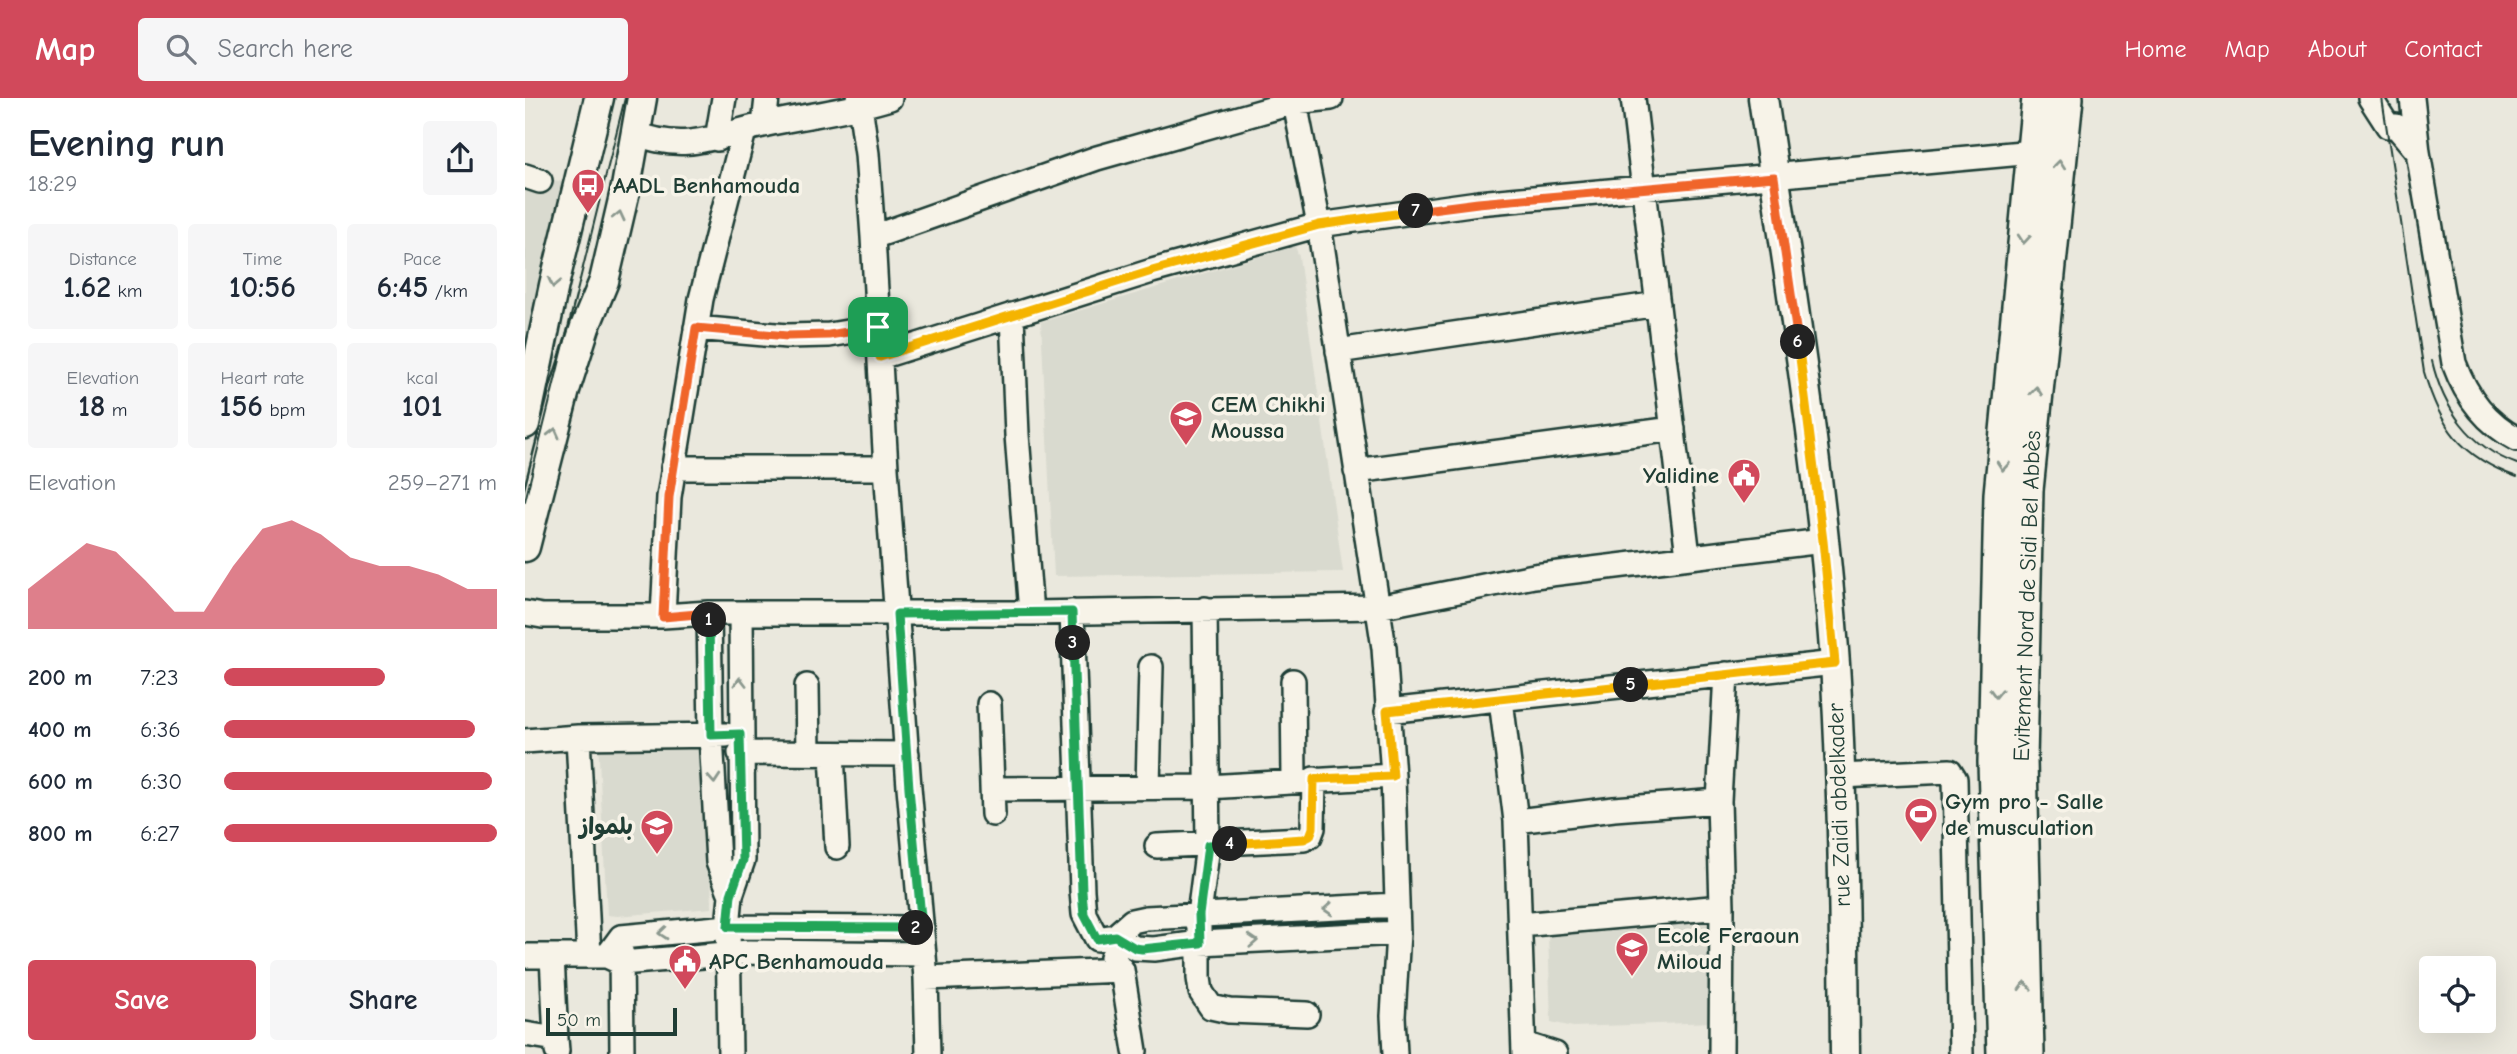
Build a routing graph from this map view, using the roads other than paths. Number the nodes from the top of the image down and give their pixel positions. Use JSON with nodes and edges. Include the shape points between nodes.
{"nodes":[{"id":1,"x":599,"y":98,"type":"edge"},
{"id":2,"x":642,"y":98,"type":"edge"},
{"id":3,"x":724,"y":98,"type":"edge"},
{"id":4,"x":768,"y":98,"type":"edge"},
{"id":5,"x":890,"y":98,"type":"edge"},
{"id":6,"x":1331,"y":98,"type":"edge"},
{"id":7,"x":1633,"y":98,"type":"edge"},
{"id":8,"x":1763,"y":98,"type":"edge"},
{"id":9,"x":2039,"y":98,"type":"edge"},
{"id":10,"x":2066,"y":98,"type":"edge"},
{"id":11,"x":2375,"y":98,"type":"edge"},
{"id":12,"x":2411,"y":98,"type":"edge"},
{"id":13,"x":1294,"y":100,"type":"edge"},
{"id":14,"x":860,"y":103,"type":"edge"},
{"id":15,"x":754,"y":128,"type":"junction"},
{"id":16,"x":634,"y":133,"type":"junction"},
{"id":17,"x":717,"y":139,"type":"junction"},
{"id":18,"x":2033,"y":152,"type":"junction"},
{"id":19,"x":2418,"y":152,"type":"junction"},
{"id":20,"x":1774,"y":177,"type":"junction"},
{"id":21,"x":1645,"y":189,"type":"junction"},
{"id":22,"x":1319,"y":225,"type":"junction"},
{"id":23,"x":873,"y":237,"type":"junction"},
{"id":24,"x":1658,"y":304,"type":"junction"},
{"id":25,"x":1011,"y":315,"type":"junction"},
{"id":26,"x":878,"y":327,"type":"junction"},
{"id":27,"x":696,"y":328,"type":"junction"},
{"id":28,"x":1338,"y":351,"type":"junction"},
{"id":29,"x":880,"y":357,"type":"junction"},
{"id":30,"x":525,"y":424,"type":"edge"},
{"id":31,"x":1672,"y":429,"type":"junction"},
{"id":32,"x":2517,"y":439,"type":"edge"},
{"id":33,"x":673,"y":468,"type":"junction"},
{"id":34,"x":886,"y":468,"type":"junction"},
{"id":35,"x":1356,"y":471,"type":"junction"},
{"id":36,"x":1823,"y":541,"type":"junction"},
{"id":37,"x":525,"y":547,"type":"edge"},
{"id":38,"x":1688,"y":556,"type":"junction"},
{"id":39,"x":1378,"y":607,"type":"junction"},
{"id":40,"x":1205,"y":609,"type":"junction"},
{"id":41,"x":1072,"y":612,"type":"junction"},
{"id":42,"x":525,"y":613,"type":"edge"},
{"id":43,"x":709,"y":613,"type":"junction"},
{"id":44,"x":741,"y":613,"type":"junction"},
{"id":45,"x":1031,"y":613,"type":"junction"},
{"id":46,"x":897,"y":614,"type":"junction"},
{"id":47,"x":663,"y":617,"type":"junction"},
{"id":48,"x":1835,"y":663,"type":"junction"},
{"id":49,"x":1151,"y":667,"type":"dead end"},
{"id":50,"x":1726,"y":674,"type":"junction"},
{"id":51,"x":1293,"y":681,"type":"dead end"},
{"id":52,"x":807,"y":686,"type":"dead end"},
{"id":53,"x":1501,"y":700,"type":"junction"},
{"id":54,"x":989,"y":704,"type":"dead end"},
{"id":55,"x":1387,"y":711,"type":"junction"},
{"id":56,"x":711,"y":735,"type":"junction"},
{"id":57,"x":578,"y":737,"type":"junction"},
{"id":58,"x":525,"y":741,"type":"edge"},
{"id":59,"x":740,"y":743,"type":"junction"},
{"id":60,"x":808,"y":753,"type":"junction"},
{"id":61,"x":832,"y":754,"type":"junction"},
{"id":62,"x":907,"y":754,"type":"junction"},
{"id":63,"x":1393,"y":776,"type":"junction"},
{"id":64,"x":1840,"y":776,"type":"junction"},
{"id":65,"x":1304,"y":780,"type":"junction"},
{"id":66,"x":1077,"y":787,"type":"junction"},
{"id":67,"x":1148,"y":787,"type":"junction"},
{"id":68,"x":1207,"y":787,"type":"junction"},
{"id":69,"x":993,"y":789,"type":"junction"},
{"id":70,"x":1719,"y":801,"type":"junction"},
{"id":71,"x":992,"y":814,"type":"dead end"},
{"id":72,"x":1515,"y":821,"type":"junction"},
{"id":73,"x":1208,"y":845,"type":"junction"},
{"id":74,"x":1157,"y":846,"type":"dead end"},
{"id":75,"x":837,"y":847,"type":"dead end"},
{"id":76,"x":731,"y":895,"type":"junction"},
{"id":77,"x":1397,"y":905,"type":"junction"},
{"id":78,"x":1722,"y":907,"type":"junction"},
{"id":79,"x":1199,"y":915,"type":"junction"},
{"id":80,"x":1520,"y":925,"type":"junction"},
{"id":81,"x":728,"y":927,"type":"junction"},
{"id":82,"x":922,"y":928,"type":"junction"},
{"id":83,"x":1398,"y":933,"type":"junction"},
{"id":84,"x":1106,"y":937,"type":"junction"},
{"id":85,"x":1200,"y":943,"type":"junction"},
{"id":86,"x":729,"y":954,"type":"junction"},
{"id":87,"x":923,"y":954,"type":"junction"},
{"id":88,"x":525,"y":956,"type":"edge"},
{"id":89,"x":552,"y":956,"type":"junction"},
{"id":90,"x":606,"y":958,"type":"junction"},
{"id":91,"x":1122,"y":970,"type":"junction"},
{"id":92,"x":926,"y":978,"type":"junction"},
{"id":93,"x":1307,"y":1014,"type":"dead end"},
{"id":94,"x":525,"y":1034,"type":"edge"},
{"id":95,"x":557,"y":1046,"type":"edge"},
{"id":96,"x":1524,"y":1049,"type":"edge"},
{"id":97,"x":1135,"y":1051,"type":"dead end"},
{"id":98,"x":622,"y":1054,"type":"edge"},
{"id":99,"x":730,"y":1054,"type":"edge"},
{"id":100,"x":928,"y":1054,"type":"edge"},
{"id":101,"x":1395,"y":1054,"type":"edge"},
{"id":102,"x":1555,"y":1054,"type":"edge"},
{"id":103,"x":1721,"y":1054,"type":"edge"},
{"id":104,"x":1845,"y":1054,"type":"edge"},
{"id":105,"x":1961,"y":1054,"type":"edge"},
{"id":106,"x":2004,"y":1054,"type":"edge"},
{"id":107,"x":2027,"y":1054,"type":"edge"}],
"edges":[{"from":1,"to":30,"type":"main road","one_way":true},
{"from":2,"to":16,"type":"main road"},
{"from":3,"to":17,"type":"street"},
{"from":4,"to":15,"type":"street"},
{"from":5,"to":14,"type":"street"},
{"from":6,"to":13,"type":"street"},
{"from":7,"to":21,"type":"street"},
{"from":8,"to":20,"type":"main road","name":"rue Zaidi abdelkader"},
{"from":9,"to":18,"type":"highway","name":"Evitement Nord de Sidi Bel Abbès"},
{"from":107,"to":10,"type":"highway","name":"Evitement Nord de Sidi Bel Abbès","one_way":true,"via":[[2020,761],[2026,490]]},
{"from":11,"to":19,"type":"street","via":[[2388,126],[2396,126]]},
{"from":12,"to":19,"type":"street"},
{"from":13,"to":22,"type":"street"},
{"from":13,"to":23,"type":"street","via":[[1097,158]]},
{"from":14,"to":15,"type":"street"},
{"from":14,"to":23,"type":"street"},
{"from":15,"to":17,"type":"street"},
{"from":15,"to":27,"type":"street"},
{"from":16,"to":17,"type":"street","via":[[670,143]]},
{"from":37,"to":16,"type":"main road","one_way":true,"via":[[565,390],[604,281]]},
{"from":18,"to":20,"type":"street"},
{"from":18,"to":106,"type":"highway","name":"Evitement Nord de Sidi Bel Abbès","one_way":true,"via":[[2001,494],[1996,643]]},
{"from":19,"to":32,"type":"street","via":[[2454,363],[2476,406]]},
{"from":20,"to":21,"type":"street"},
{"from":20,"to":36,"type":"main road","name":"rue Zaidi abdelkader"},
{"from":21,"to":22,"type":"street","via":[[1478,203]]},
{"from":21,"to":24,"type":"street"},
{"from":22,"to":25,"type":"street"},
{"from":22,"to":28,"type":"street"},
{"from":23,"to":26,"type":"street"},
{"from":24,"to":28,"type":"street"},
{"from":24,"to":31,"type":"street"},
{"from":25,"to":29,"type":"street"},
{"from":25,"to":45,"type":"street"},
{"from":26,"to":27,"type":"street","via":[[787,336]]},
{"from":26,"to":29,"type":"street"},
{"from":27,"to":33,"type":"street"},
{"from":28,"to":35,"type":"street"},
{"from":29,"to":34,"type":"street"},
{"from":31,"to":35,"type":"street"},
{"from":31,"to":38,"type":"street"},
{"from":33,"to":34,"type":"street"},
{"from":33,"to":47,"type":"street"},
{"from":34,"to":46,"type":"street"},
{"from":35,"to":39,"type":"street"},
{"from":36,"to":38,"type":"street"},
{"from":36,"to":48,"type":"main road","name":"rue Zaidi abdelkader"},
{"from":38,"to":39,"type":"street","via":[[1534,576]]},
{"from":39,"to":40,"type":"street"},
{"from":39,"to":55,"type":"street"},
{"from":40,"to":41,"type":"street"},
{"from":40,"to":68,"type":"street"},
{"from":41,"to":45,"type":"street"},
{"from":41,"to":66,"type":"street"},
{"from":42,"to":47,"type":"street"},
{"from":43,"to":44,"type":"street"},
{"from":43,"to":47,"type":"street"},
{"from":43,"to":56,"type":"street"},
{"from":44,"to":46,"type":"street"},
{"from":59,"to":44,"type":"street","one_way":true},
{"from":45,"to":46,"type":"street"},
{"from":46,"to":62,"type":"street"},
{"from":48,"to":50,"type":"street"},
{"from":48,"to":64,"type":"main road","name":"rue Zaidi abdelkader"},
{"from":49,"to":67,"type":"street"},
{"from":50,"to":53,"type":"street"},
{"from":50,"to":70,"type":"street"},
{"from":51,"to":65,"type":"street"},
{"from":52,"to":60,"type":"street"},
{"from":53,"to":55,"type":"street"},
{"from":53,"to":72,"type":"street"},
{"from":54,"to":69,"type":"street"},
{"from":55,"to":63,"type":"street"},
{"from":56,"to":57,"type":"street"},
{"from":56,"to":59,"type":"street"},
{"from":56,"to":76,"type":"street","one_way":true,"via":[[718,862]]},
{"from":57,"to":58,"type":"street"},
{"from":57,"to":90,"type":"street"},
{"from":59,"to":60,"type":"street"},
{"from":59,"to":76,"type":"street","via":[[743,860]]},
{"from":60,"to":61,"type":"street"},
{"from":61,"to":62,"type":"street"},
{"from":61,"to":75,"type":"street"},
{"from":62,"to":82,"type":"street"},
{"from":63,"to":65,"type":"street"},
{"from":63,"to":77,"type":"street"},
{"from":64,"to":104,"type":"main road","name":"rue Zaidi abdelkader"},
{"from":64,"to":105,"type":"street","via":[[1950,771],[1955,779]]},
{"from":65,"to":68,"type":"street"},
{"from":65,"to":73,"type":"street","via":[[1313,828],[1310,836]]},
{"from":66,"to":67,"type":"street"},
{"from":66,"to":69,"type":"street"},
{"from":66,"to":84,"type":"street","via":[[1084,914]]},
{"from":67,"to":68,"type":"street"},
{"from":68,"to":73,"type":"street"},
{"from":69,"to":71,"type":"street"},
{"from":70,"to":72,"type":"street"},
{"from":70,"to":78,"type":"street"},
{"from":72,"to":80,"type":"street"},
{"from":73,"to":74,"type":"street"},
{"from":73,"to":79,"type":"street"},
{"from":76,"to":81,"type":"street"},
{"from":77,"to":79,"type":"street","one_way":true},
{"from":77,"to":83,"type":"street"},
{"from":78,"to":80,"type":"street"},
{"from":78,"to":103,"type":"street"},
{"from":79,"to":84,"type":"street","via":[[1132,920]]},
{"from":79,"to":85,"type":"street"},
{"from":80,"to":96,"type":"street"},
{"from":81,"to":82,"type":"street"},
{"from":81,"to":86,"type":"street"},
{"from":81,"to":90,"type":"street","one_way":true,"via":[[621,937]]},
{"from":82,"to":87,"type":"street"},
{"from":85,"to":83,"type":"street","one_way":true},
{"from":83,"to":101,"type":"street"},
{"from":84,"to":85,"type":"street","via":[[1135,948]]},
{"from":84,"to":91,"type":"street"},
{"from":85,"to":93,"type":"street","via":[[1201,992],[1211,1007],[1229,1012]]},
{"from":86,"to":87,"type":"street"},
{"from":86,"to":90,"type":"street"},
{"from":86,"to":99,"type":"street"},
{"from":87,"to":92,"type":"street"},
{"from":88,"to":89,"type":"street"},
{"from":89,"to":90,"type":"street"},
{"from":89,"to":95,"type":"street"},
{"from":90,"to":98,"type":"street"},
{"from":91,"to":92,"type":"street"},
{"from":91,"to":97,"type":"street"},
{"from":92,"to":100,"type":"street"},
{"from":94,"to":95,"type":"street"},
{"from":96,"to":102,"type":"street"}]}
